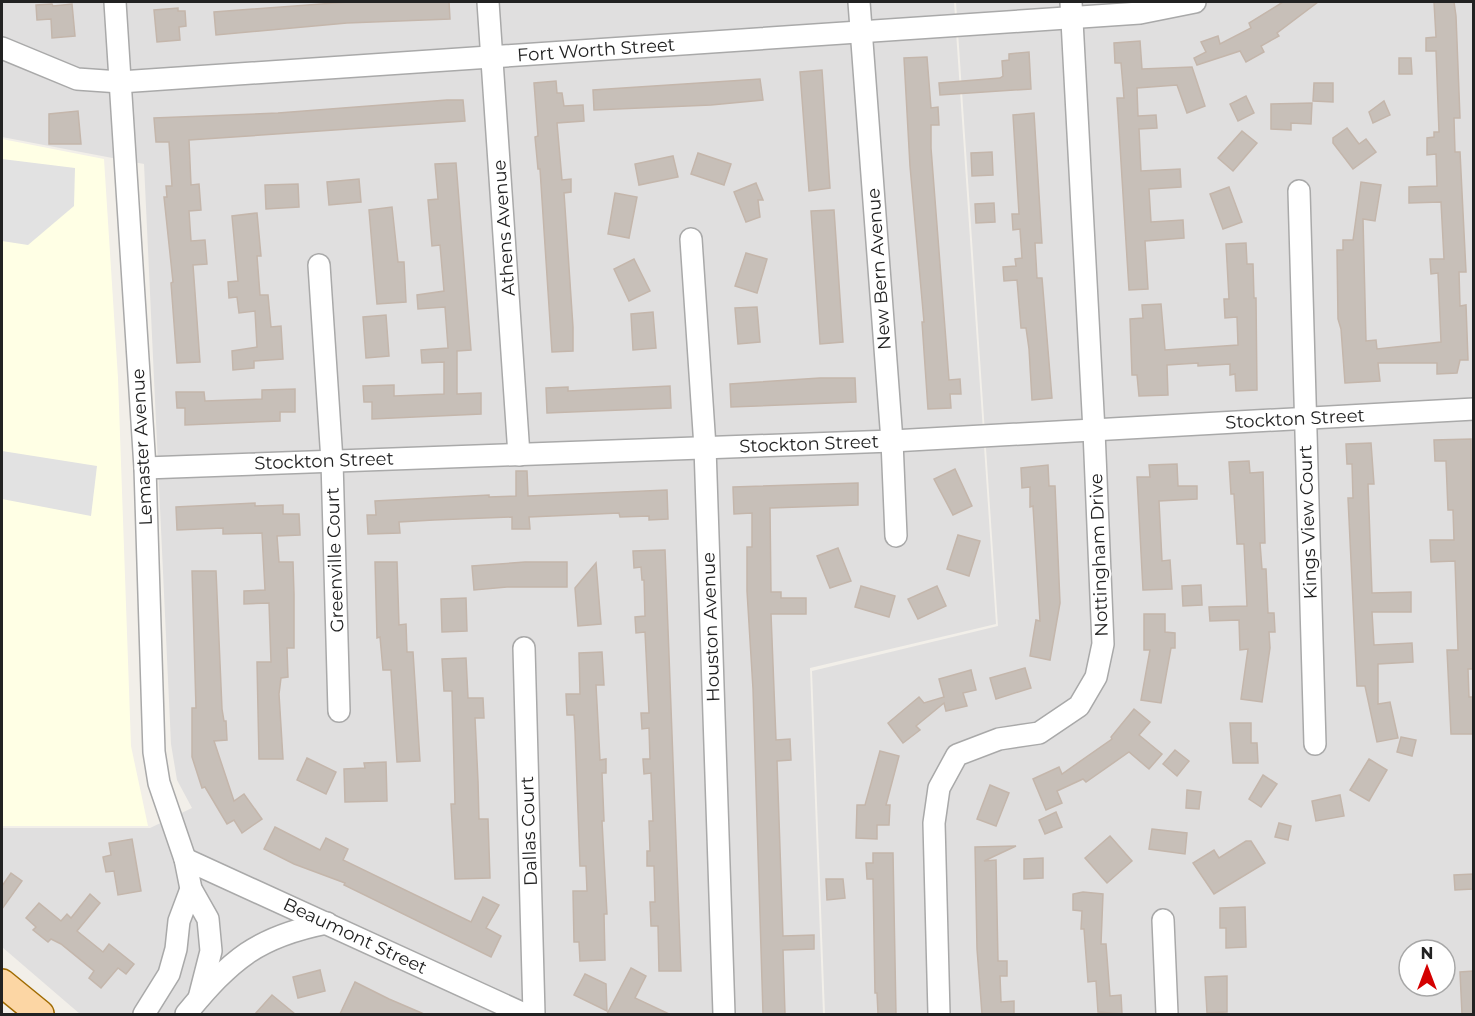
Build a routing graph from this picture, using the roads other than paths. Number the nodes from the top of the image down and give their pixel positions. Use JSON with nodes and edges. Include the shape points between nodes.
{"nodes":[{"id":1,"x":115,"y":2,"type":"edge"},
{"id":2,"x":488,"y":2,"type":"edge"},
{"id":3,"x":860,"y":2,"type":"edge"},
{"id":4,"x":1195,"y":2,"type":"edge"},
{"id":5,"x":1072,"y":9,"type":"edge"},
{"id":6,"x":862,"y":32,"type":"junction"},
{"id":7,"x":2,"y":48,"type":"edge"},
{"id":8,"x":492,"y":58,"type":"junction"},
{"id":9,"x":120,"y":82,"type":"junction"},
{"id":10,"x":1299,"y":191,"type":"dead end"},
{"id":11,"x":691,"y":239,"type":"dead end"},
{"id":12,"x":319,"y":265,"type":"dead end"},
{"id":13,"x":1473,"y":409,"type":"edge"},
{"id":14,"x":1305,"y":418,"type":"junction"},
{"id":15,"x":1094,"y":430,"type":"junction"},
{"id":16,"x":892,"y":441,"type":"junction"},
{"id":17,"x":705,"y":447,"type":"junction"},
{"id":18,"x":519,"y":455,"type":"junction"},
{"id":19,"x":332,"y":461,"type":"junction"},
{"id":20,"x":145,"y":468,"type":"junction"},
{"id":21,"x":896,"y":536,"type":"dead end"},
{"id":22,"x":524,"y":648,"type":"dead end"},
{"id":23,"x":339,"y":711,"type":"dead end"},
{"id":24,"x":1315,"y":744,"type":"dead end"},
{"id":25,"x":185,"y":859,"type":"junction"},
{"id":26,"x":191,"y":889,"type":"junction"},
{"id":27,"x":1163,"y":920,"type":"dead end"},
{"id":28,"x":327,"y":923,"type":"junction"},
{"id":29,"x":2,"y":982,"type":"edge"},
{"id":30,"x":200,"y":998,"type":"junction"},
{"id":31,"x":40,"y":1014,"type":"edge"},
{"id":32,"x":144,"y":1014,"type":"edge"},
{"id":33,"x":186,"y":1014,"type":"edge"},
{"id":34,"x":524,"y":1014,"type":"edge"},
{"id":35,"x":534,"y":1014,"type":"edge"},
{"id":36,"x":724,"y":1014,"type":"edge"},
{"id":37,"x":939,"y":1014,"type":"edge"},
{"id":38,"x":1167,"y":1014,"type":"edge"}],
"edges":[{"from":1,"to":9,"type":"street","name":"Lemaster Avenue"},
{"from":2,"to":8,"type":"street","name":"Athens Avenue"},
{"from":3,"to":6,"type":"street","name":"New Bern Avenue"},
{"from":4,"to":5,"type":"street","name":"Fort Worth Street","via":[[1140,13]]},
{"from":5,"to":6,"type":"street","name":"Fort Worth Street"},
{"from":5,"to":15,"type":"street","name":"Nottingham Drive"},
{"from":6,"to":8,"type":"street","name":"Fort Worth Street"},
{"from":6,"to":16,"type":"street","name":"New Bern Avenue"},
{"from":7,"to":9,"type":"street","name":"Fort Worth Street","via":[[77,79]]},
{"from":8,"to":9,"type":"street","name":"Fort Worth Street"},
{"from":8,"to":18,"type":"street","name":"Athens Avenue"},
{"from":9,"to":20,"type":"street","name":"Lemaster Avenue"},
{"from":10,"to":14,"type":"street","name":"Kings View Court"},
{"from":11,"to":17,"type":"street","name":"Houston Avenue"},
{"from":12,"to":19,"type":"street","name":"Greenville Court"},
{"from":13,"to":14,"type":"street","name":"Stockton Street"},
{"from":14,"to":15,"type":"street","name":"Stockton Street"},
{"from":14,"to":24,"type":"street","name":"Kings View Court"},
{"from":15,"to":16,"type":"street","name":"Stockton Street"},
{"from":15,"to":37,"type":"street","name":"Nottingham Drive","via":[[1102,644],[1096,677],[1079,706],[1039,733],[999,739],[957,756],[939,788],[934,823]]},
{"from":16,"to":17,"type":"street","name":"Stockton Street"},
{"from":16,"to":21,"type":"street","name":"New Bern Avenue"},
{"from":17,"to":18,"type":"street","name":"Stockton Street"},
{"from":17,"to":36,"type":"street","name":"Houston Avenue"},
{"from":18,"to":19,"type":"street","name":"Stockton Street"},
{"from":19,"to":20,"type":"street","name":"Stockton Street"},
{"from":19,"to":23,"type":"street","name":"Greenville Court"},
{"from":20,"to":25,"type":"street","name":"Lemaster Avenue","via":[[154,752],[165,801]]},
{"from":22,"to":35,"type":"street","name":"Dallas Court"},
{"from":25,"to":26,"type":"street","name":"Lemaster Avenue"},
{"from":25,"to":28,"type":"street","name":"Beaumont Street"},
{"from":26,"to":30,"type":"street","name":"Lemaster Avenue","via":[[208,919],[211,933],[208,969]]},
{"from":26,"to":32,"type":"street","via":[[179,921],[169,974]]},
{"from":27,"to":38,"type":"street"},
{"from":28,"to":30,"type":"street","name":"Lemaster Avenue","via":[[283,934],[253,948],[228,967]]},
{"from":28,"to":34,"type":"street","name":"Beaumont Street"},
{"from":29,"to":31,"type":"main road"},
{"from":30,"to":33,"type":"street","name":"Lemaster Avenue"}]}
